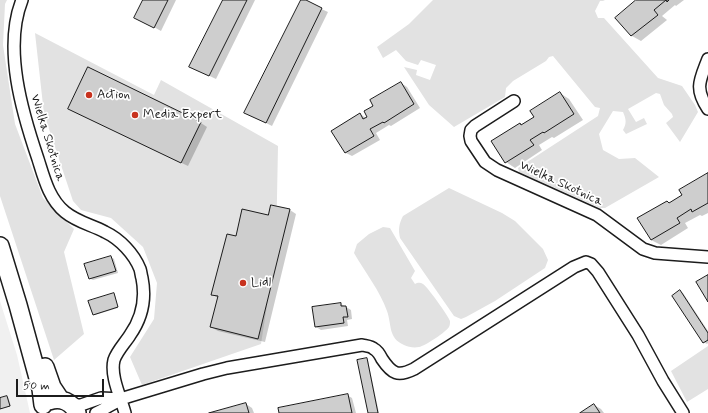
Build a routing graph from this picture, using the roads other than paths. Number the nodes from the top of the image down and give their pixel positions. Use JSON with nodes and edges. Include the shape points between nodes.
{"nodes":[{"id":1,"x":22,"y":0,"type":"edge"},
{"id":2,"x":708,"y":59,"type":"edge"},
{"id":3,"x":514,"y":101,"type":"dead end"},
{"id":4,"x":708,"y":109,"type":"edge"},
{"id":5,"x":0,"y":246,"type":"edge"},
{"id":6,"x":708,"y":257,"type":"edge"},
{"id":7,"x":18,"y":305,"type":"junction"},
{"id":8,"x":120,"y":399,"type":"junction"},
{"id":9,"x":70,"y":406,"type":"edge"},
{"id":10,"x":41,"y":409,"type":"edge"},
{"id":11,"x":96,"y":413,"type":"edge"},
{"id":12,"x":125,"y":413,"type":"edge"},
{"id":13,"x":683,"y":413,"type":"edge"}],
"edges":[{"from":1,"to":8,"type":"street","name":"Wielka Skotnica","via":[[14,34],[16,77],[23,113],[49,190],[55,202],[72,218],[106,232],[120,242],[140,269],[144,296],[142,310],[137,324],[119,349],[114,361],[114,374]]},
{"from":2,"to":4,"type":"street","via":[[699,82],[701,96]]},
{"from":3,"to":6,"type":"street","name":"Wielka Skotnica","via":[[470,130],[471,141],[485,162],[597,216],[643,249],[655,253]]},
{"from":5,"to":7,"type":"main road"},
{"from":7,"to":9,"type":"main road","via":[[52,387]]},
{"from":7,"to":10,"type":"main road","via":[[41,389]]},
{"from":8,"to":9,"type":"street","via":[[101,398]]},
{"from":8,"to":11,"type":"street"},
{"from":8,"to":12,"type":"street","name":"Wielka Skotnica"},
{"from":8,"to":13,"type":"street","via":[[227,368],[362,345],[374,348],[392,371],[404,374],[574,267],[586,262],[592,264],[598,272]]},
{"from":9,"to":10,"type":"main road","via":[[51,400]]}]}
